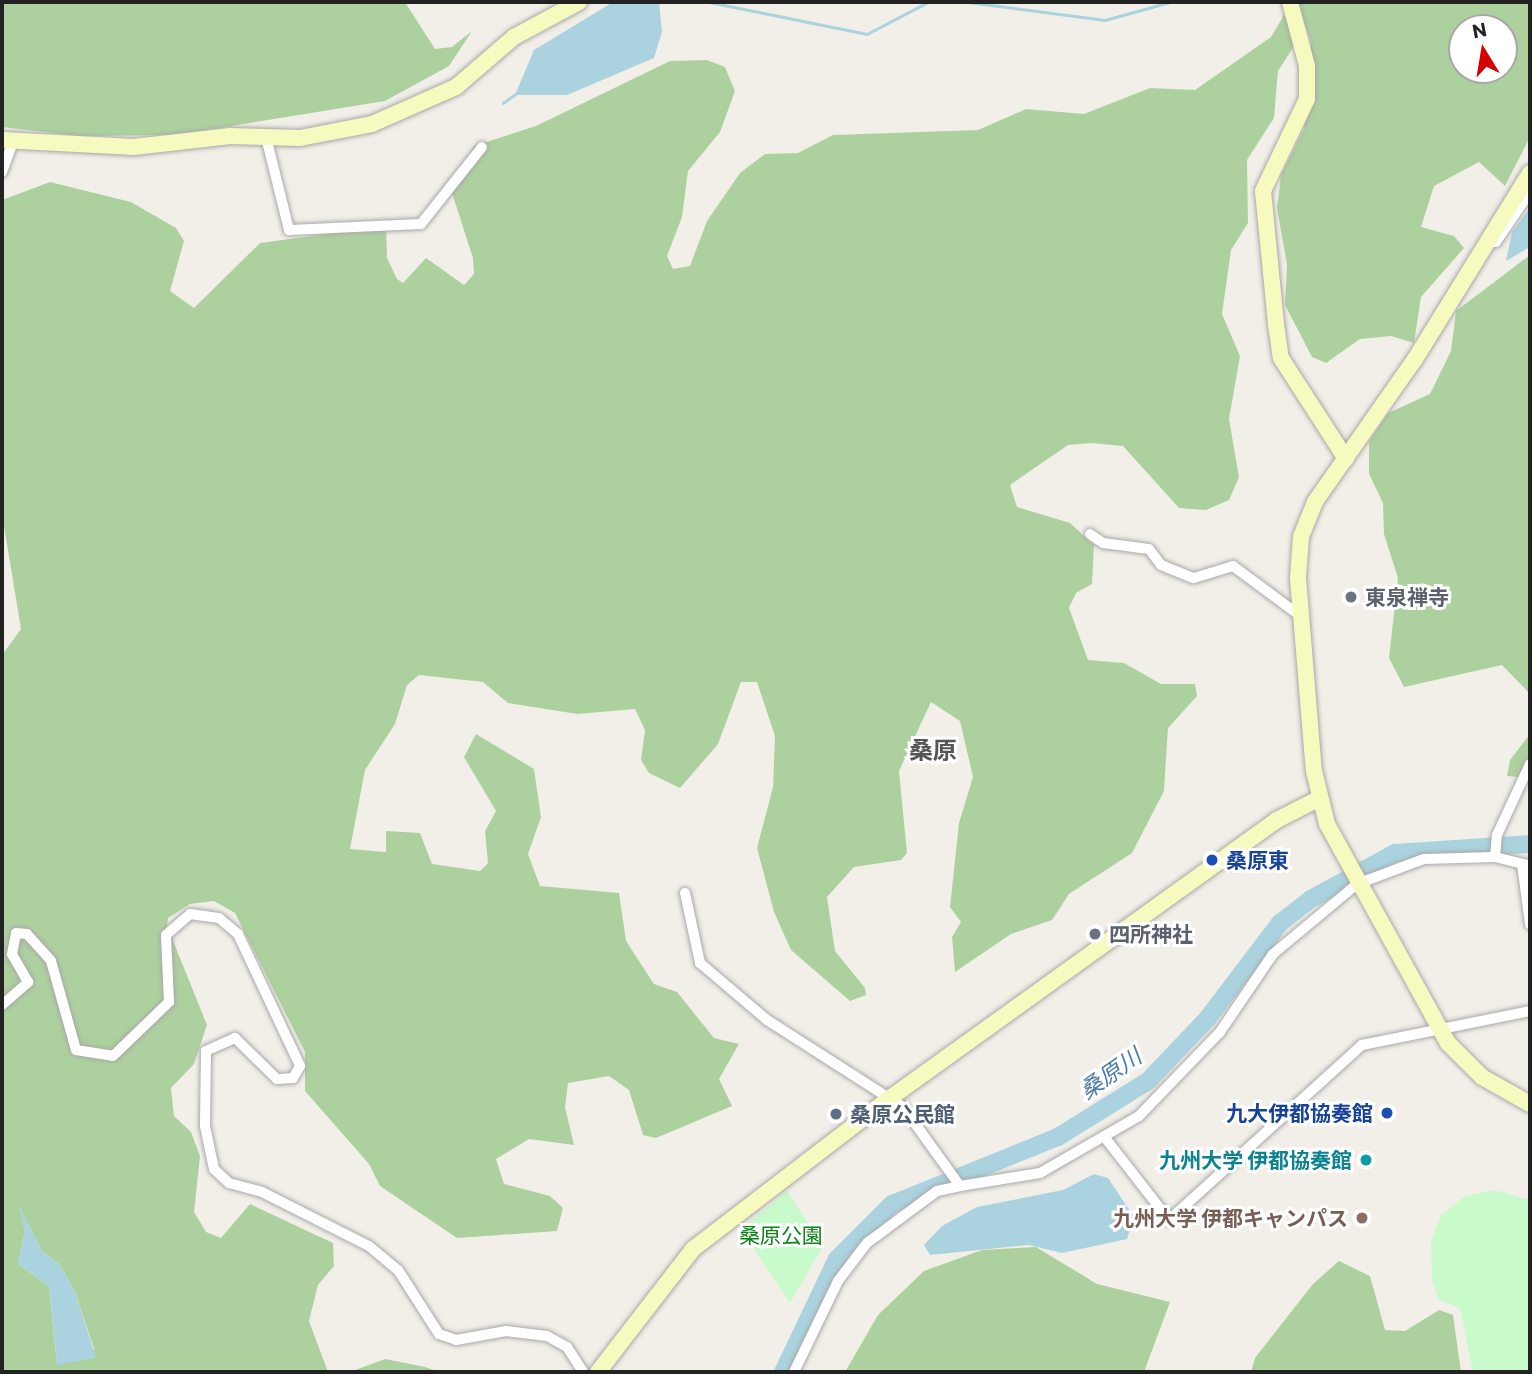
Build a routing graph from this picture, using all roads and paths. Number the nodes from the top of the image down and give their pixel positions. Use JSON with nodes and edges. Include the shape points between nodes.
{"nodes":[{"id":1,"x":579,"y":2,"type":"edge"},
{"id":2,"x":1290,"y":2,"type":"edge"},
{"id":3,"x":266,"y":137,"type":"junction"},
{"id":4,"x":8,"y":140,"type":"edge"},
{"id":5,"x":482,"y":146,"type":"dead end"},
{"id":6,"x":2,"y":172,"type":"edge"},
{"id":7,"x":1530,"y":173,"type":"edge"},
{"id":8,"x":1530,"y":192,"type":"edge"},
{"id":9,"x":1430,"y":335,"type":"junction"},
{"id":10,"x":1346,"y":459,"type":"junction"},
{"id":11,"x":1090,"y":534,"type":"dead end"},
{"id":12,"x":1302,"y":617,"type":"junction"},
{"id":13,"x":1530,"y":764,"type":"edge"},
{"id":14,"x":1318,"y":799,"type":"junction"},
{"id":15,"x":1495,"y":857,"type":"junction"},
{"id":16,"x":1526,"y":865,"type":"edge"},
{"id":17,"x":1357,"y":884,"type":"junction"},
{"id":18,"x":685,"y":893,"type":"dead end"},
{"id":19,"x":1530,"y":924,"type":"edge"},
{"id":20,"x":2,"y":1005,"type":"edge"},
{"id":21,"x":1530,"y":1011,"type":"edge"},
{"id":22,"x":1438,"y":1025,"type":"junction"},
{"id":23,"x":890,"y":1098,"type":"junction"},
{"id":24,"x":1530,"y":1104,"type":"edge"},
{"id":25,"x":1106,"y":1139,"type":"junction"},
{"id":26,"x":958,"y":1184,"type":"junction"},
{"id":27,"x":583,"y":1372,"type":"edge"},
{"id":28,"x":598,"y":1372,"type":"edge"},
{"id":29,"x":794,"y":1372,"type":"edge"}],
"edges":[{"from":1,"to":3,"type":"street","via":[[514,37],[456,87],[393,116],[300,138]]},
{"from":2,"to":10,"type":"street","via":[[1307,66],[1307,99],[1263,191],[1276,324],[1281,358]]},
{"from":3,"to":4,"type":"street","via":[[134,147]]},
{"from":3,"to":5,"type":"street","via":[[289,230],[421,224]]},
{"from":4,"to":6,"type":"street"},
{"from":7,"to":9,"type":"street"},
{"from":8,"to":9,"type":"street"},
{"from":9,"to":10,"type":"street"},
{"from":10,"to":12,"type":"street","via":[[1314,502],[1301,536]]},
{"from":11,"to":12,"type":"street","via":[[1109,544],[1149,549],[1161,565],[1194,578],[1233,566]]},
{"from":12,"to":14,"type":"street"},
{"from":13,"to":15,"type":"street","via":[[1497,835]]},
{"from":14,"to":17,"type":"street"},
{"from":14,"to":23,"type":"street","via":[[1277,820]]},
{"from":15,"to":16,"type":"street"},
{"from":15,"to":17,"type":"street","via":[[1424,859]]},
{"from":16,"to":19,"type":"street"},
{"from":17,"to":22,"type":"street"},
{"from":17,"to":25,"type":"street","via":[[1273,954],[1202,1053],[1139,1116]]},
{"from":18,"to":23,"type":"street","via":[[692,943],[709,972],[767,1020]]},
{"from":20,"to":27,"type":"street","via":[[27,982],[27,972],[13,958],[22,932],[51,961],[76,1050],[113,1056],[169,1002],[166,935],[190,914],[219,918],[238,934],[300,1066],[290,1080],[276,1079],[235,1038],[206,1051],[205,1126],[214,1169],[229,1183],[369,1245],[398,1270],[439,1334],[456,1340],[506,1331],[547,1336],[567,1347]]},
{"from":21,"to":22,"type":"street"},
{"from":22,"to":24,"type":"street","via":[[1482,1077]]},
{"from":22,"to":25,"type":"street","via":[[1353,1050],[1170,1220]]},
{"from":23,"to":26,"type":"street"},
{"from":23,"to":28,"type":"street","via":[[693,1249]]},
{"from":25,"to":26,"type":"street","via":[[1040,1173]]},
{"from":26,"to":29,"type":"street","via":[[937,1191],[867,1243],[838,1281]]}]}
